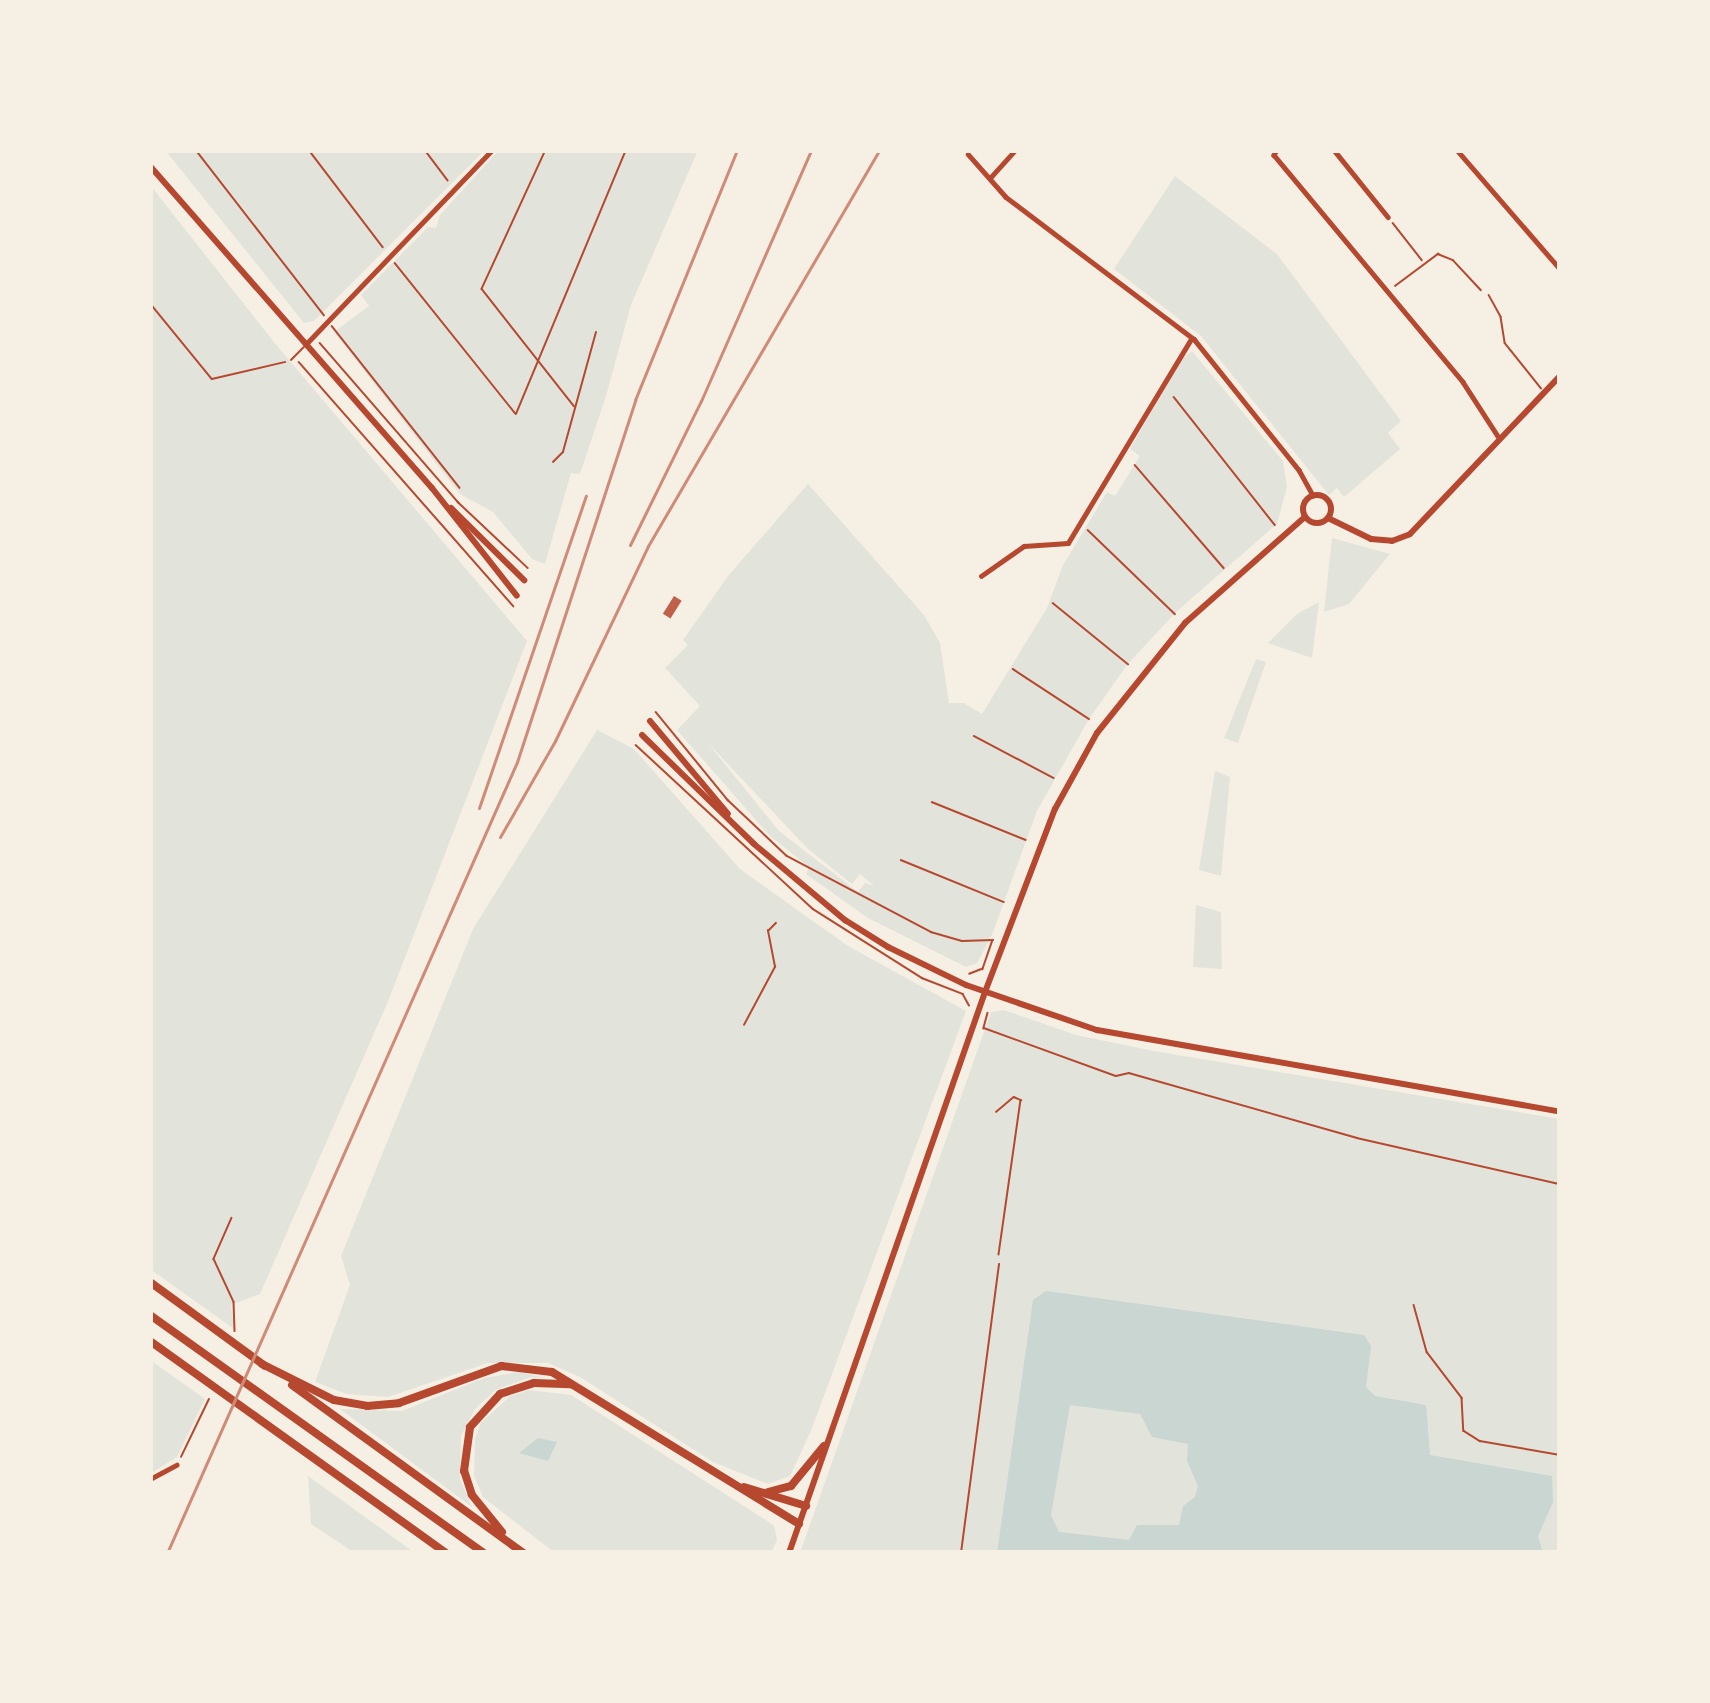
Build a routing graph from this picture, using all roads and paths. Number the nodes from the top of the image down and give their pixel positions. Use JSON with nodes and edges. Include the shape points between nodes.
{"nodes":[{"id":1,"x":196,"y":150,"type":"edge"},
{"id":2,"x":309,"y":150,"type":"edge"},
{"id":3,"x":424,"y":150,"type":"edge"},
{"id":4,"x":492,"y":150,"type":"edge"},
{"id":5,"x":546,"y":150,"type":"edge"},
{"id":6,"x":626,"y":150,"type":"edge"},
{"id":7,"x":1015,"y":150,"type":"edge"},
{"id":8,"x":1277,"y":150,"type":"edge"},
{"id":9,"x":1334,"y":150,"type":"edge"},
{"id":10,"x":1457,"y":150,"type":"edge"},
{"id":11,"x":968,"y":154,"type":"dead end"},
{"id":12,"x":150,"y":166,"type":"edge"},
{"id":13,"x":990,"y":178,"type":"junction"},
{"id":14,"x":451,"y":183,"type":"dead end"},
{"id":15,"x":1388,"y":217,"type":"joint"},
{"id":16,"x":385,"y":249,"type":"dead end"},
{"id":17,"x":395,"y":263,"type":"dead end"},
{"id":18,"x":1424,"y":263,"type":"junction"},
{"id":19,"x":1560,"y":269,"type":"edge"},
{"id":20,"x":1390,"y":290,"type":"junction"},
{"id":21,"x":1489,"y":296,"type":"joint"},
{"id":22,"x":150,"y":303,"type":"edge"},
{"id":23,"x":321,"y":312,"type":"dead end"},
{"id":24,"x":336,"y":331,"type":"dead end"},
{"id":25,"x":596,"y":332,"type":"dead end"},
{"id":26,"x":313,"y":336,"type":"junction"},
{"id":27,"x":1192,"y":337,"type":"junction"},
{"id":28,"x":305,"y":345,"type":"junction"},
{"id":29,"x":291,"y":360,"type":"junction"},
{"id":30,"x":537,"y":361,"type":"junction"},
{"id":31,"x":1560,"y":376,"type":"edge"},
{"id":32,"x":1543,"y":391,"type":"junction"},
{"id":33,"x":1174,"y":397,"type":"dead end"},
{"id":34,"x":574,"y":406,"type":"junction"},
{"id":35,"x":1498,"y":436,"type":"junction"},
{"id":36,"x":553,"y":462,"type":"dead end"},
{"id":37,"x":1135,"y":465,"type":"dead end"},
{"id":38,"x":432,"y":488,"type":"junction"},
{"id":39,"x":460,"y":488,"type":"dead end"},
{"id":40,"x":1313,"y":495,"type":"junction"},
{"id":41,"x":1305,"y":517,"type":"junction"},
{"id":42,"x":1328,"y":518,"type":"junction"},
{"id":43,"x":1275,"y":525,"type":"dead end"},
{"id":44,"x":1088,"y":530,"type":"dead end"},
{"id":45,"x":528,"y":568,"type":"dead end"},
{"id":46,"x":1224,"y":568,"type":"dead end"},
{"id":47,"x":981,"y":576,"type":"dead end"},
{"id":48,"x":524,"y":580,"type":"dead end"},
{"id":49,"x":517,"y":596,"type":"dead end"},
{"id":50,"x":1053,"y":603,"type":"dead end"},
{"id":51,"x":513,"y":606,"type":"dead end"},
{"id":52,"x":1175,"y":614,"type":"dead end"},
{"id":53,"x":1128,"y":664,"type":"dead end"},
{"id":54,"x":1013,"y":669,"type":"dead end"},
{"id":55,"x":656,"y":712,"type":"dead end"},
{"id":56,"x":1089,"y":719,"type":"dead end"},
{"id":57,"x":650,"y":721,"type":"dead end"},
{"id":58,"x":642,"y":735,"type":"dead end"},
{"id":59,"x":974,"y":736,"type":"dead end"},
{"id":60,"x":1054,"y":778,"type":"dead end"},
{"id":61,"x":932,"y":802,"type":"dead end"},
{"id":62,"x":1026,"y":840,"type":"dead end"},
{"id":63,"x":754,"y":844,"type":"junction"},
{"id":64,"x":901,"y":860,"type":"dead end"},
{"id":65,"x":1004,"y":902,"type":"dead end"},
{"id":66,"x":776,"y":923,"type":"dead end"},
{"id":67,"x":966,"y":985,"type":"junction"},
{"id":68,"x":985,"y":992,"type":"junction"},
{"id":69,"x":979,"y":1009,"type":"junction"},
{"id":70,"x":744,"y":1025,"type":"dead end"},
{"id":71,"x":984,"y":1028,"type":"dead end"},
{"id":72,"x":996,"y":1112,"type":"dead end"},
{"id":73,"x":1560,"y":1112,"type":"edge"},
{"id":74,"x":1560,"y":1184,"type":"edge"},
{"id":75,"x":232,"y":1218,"type":"dead end"},
{"id":76,"x":999,"y":1254,"type":"joint"},
{"id":77,"x":150,"y":1282,"type":"edge"},
{"id":78,"x":1414,"y":1305,"type":"dead end"},
{"id":79,"x":150,"y":1315,"type":"edge"},
{"id":80,"x":235,"y":1331,"type":"dead end"},
{"id":81,"x":150,"y":1342,"type":"edge"},
{"id":82,"x":262,"y":1364,"type":"junction"},
{"id":83,"x":574,"y":1384,"type":"junction"},
{"id":84,"x":208,"y":1401,"type":"dead end"},
{"id":85,"x":824,"y":1446,"type":"junction"},
{"id":86,"x":1560,"y":1455,"type":"edge"},
{"id":87,"x":176,"y":1465,"type":"joint"},
{"id":88,"x":150,"y":1479,"type":"edge"},
{"id":89,"x":735,"y":1486,"type":"junction"},
{"id":90,"x":768,"y":1492,"type":"junction"},
{"id":91,"x":806,"y":1506,"type":"junction"},
{"id":92,"x":799,"y":1524,"type":"junction"},
{"id":93,"x":519,"y":1550,"type":"edge"},
{"id":94,"x":446,"y":1553,"type":"edge"},
{"id":95,"x":484,"y":1553,"type":"edge"},
{"id":96,"x":789,"y":1553,"type":"edge"},
{"id":97,"x":961,"y":1553,"type":"edge"}],
"edges":[{"from":1,"to":23,"type":"path"},
{"from":2,"to":16,"type":"path"},
{"from":3,"to":14,"type":"path"},
{"from":4,"to":26,"type":"street"},
{"from":5,"to":30,"type":"path","via":[[482,289]]},
{"from":6,"to":30,"type":"path"},
{"from":7,"to":13,"type":"street"},
{"from":8,"to":20,"type":"street"},
{"from":9,"to":15,"type":"street"},
{"from":10,"to":19,"type":"street"},
{"from":11,"to":13,"type":"street"},
{"from":12,"to":28,"type":"main road"},
{"from":13,"to":27,"type":"street"},
{"from":15,"to":18,"type":"path"},
{"from":17,"to":30,"type":"path","via":[[516,414]]},
{"from":18,"to":20,"type":"path"},
{"from":18,"to":21,"type":"path","via":[[1441,254]]},
{"from":20,"to":35,"type":"street"},
{"from":21,"to":32,"type":"lane","via":[[1505,343]]},
{"from":22,"to":29,"type":"path","via":[[212,379]]},
{"from":24,"to":39,"type":"path"},
{"from":25,"to":34,"type":"path"},
{"from":26,"to":28,"type":"street"},
{"from":26,"to":45,"type":"path","via":[[458,502]]},
{"from":27,"to":40,"type":"street"},
{"from":27,"to":47,"type":"street","via":[[1068,543],[1024,546]]},
{"from":28,"to":29,"type":"lane"},
{"from":28,"to":38,"type":"main road"},
{"from":29,"to":51,"type":"path","via":[[306,364]]},
{"from":30,"to":34,"type":"path"},
{"from":31,"to":32,"type":"main road"},
{"from":32,"to":35,"type":"main road"},
{"from":33,"to":43,"type":"path"},
{"from":34,"to":36,"type":"path"},
{"from":35,"to":42,"type":"main road","via":[[1410,534],[1371,539]]},
{"from":37,"to":46,"type":"path"},
{"from":38,"to":48,"type":"main road"},
{"from":38,"to":49,"type":"main road"},
{"from":40,"to":41,"type":"main road"},
{"from":40,"to":42,"type":"main road","via":[[1328,501]]},
{"from":41,"to":42,"type":"main road"},
{"from":41,"to":68,"type":"main road","via":[[1185,623],[1097,733],[1055,809]]},
{"from":44,"to":52,"type":"path"},
{"from":50,"to":53,"type":"path"},
{"from":54,"to":56,"type":"path"},
{"from":55,"to":67,"type":"path","via":[[787,856],[931,932],[993,940],[982,970]]},
{"from":57,"to":63,"type":"main road"},
{"from":58,"to":63,"type":"main road"},
{"from":59,"to":60,"type":"path"},
{"from":61,"to":62,"type":"path"},
{"from":63,"to":67,"type":"main road","via":[[845,920]]},
{"from":64,"to":65,"type":"path"},
{"from":66,"to":70,"type":"lane","via":[[769,932],[775,967]]},
{"from":67,"to":68,"type":"main road"},
{"from":67,"to":69,"type":"path","via":[[963,994]]},
{"from":68,"to":69,"type":"main road"},
{"from":68,"to":73,"type":"main road","via":[[1143,1040]]},
{"from":69,"to":85,"type":"main road"},
{"from":71,"to":74,"type":"path","via":[[1116,1076]]},
{"from":72,"to":76,"type":"lane","via":[[1021,1100]]},
{"from":75,"to":80,"type":"path","via":[[214,1259],[234,1302]]},
{"from":76,"to":97,"type":"path"},
{"from":77,"to":82,"type":"highway"},
{"from":78,"to":86,"type":"path","via":[[1427,1352],[1462,1398],[1464,1431]]},
{"from":79,"to":95,"type":"highway"},
{"from":81,"to":94,"type":"highway"},
{"from":82,"to":83,"type":"highway","via":[[334,1400],[367,1406],[399,1403],[501,1366],[552,1372]]},
{"from":82,"to":93,"type":"highway"},
{"from":83,"to":89,"type":"highway"},
{"from":83,"to":93,"type":"highway","via":[[518,1386],[483,1407],[470,1427],[463,1452],[472,1495]]},
{"from":84,"to":87,"type":"path"},
{"from":85,"to":90,"type":"highway","via":[[791,1486]]},
{"from":85,"to":91,"type":"main road"},
{"from":87,"to":88,"type":"street"},
{"from":89,"to":90,"type":"highway"},
{"from":89,"to":92,"type":"highway"},
{"from":90,"to":91,"type":"highway"},
{"from":91,"to":92,"type":"main road"},
{"from":92,"to":96,"type":"main road"}]}
